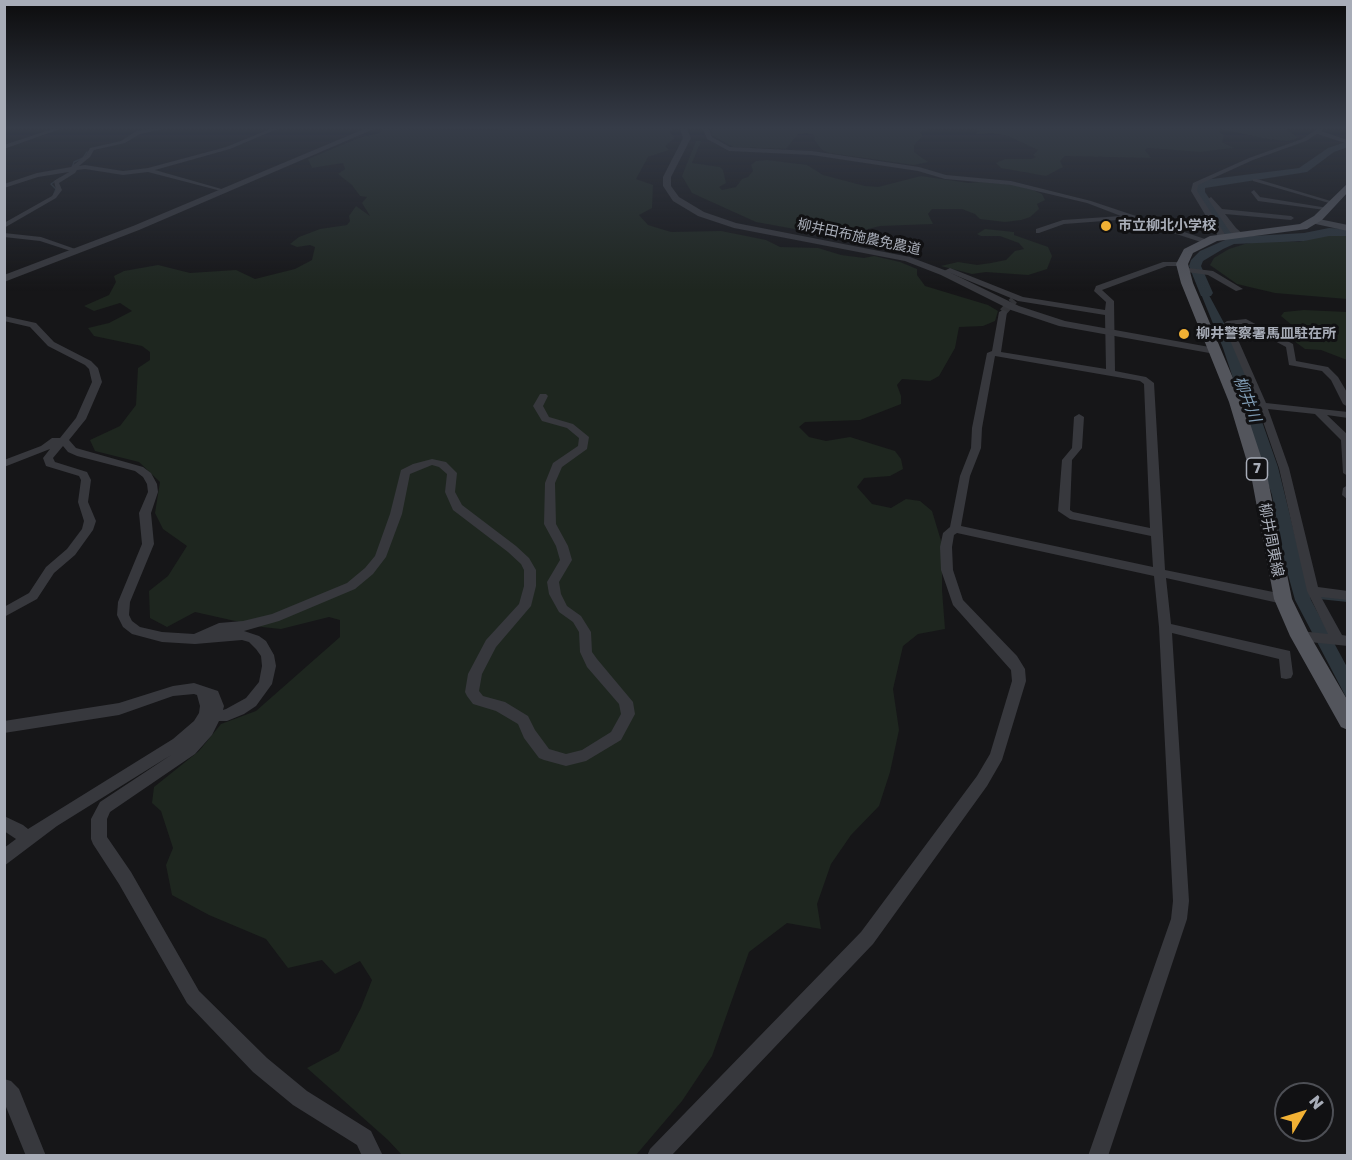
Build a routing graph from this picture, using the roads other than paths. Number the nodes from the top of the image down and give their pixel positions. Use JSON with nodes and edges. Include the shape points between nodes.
{"nodes":[{"id":1,"x":56,"y":183,"type":"edge"},
{"id":2,"x":195,"y":183,"type":"edge"},
{"id":3,"x":242,"y":183,"type":"edge"},
{"id":4,"x":667,"y":183,"type":"edge"},
{"id":5,"x":1012,"y":183,"type":"edge"},
{"id":6,"x":1197,"y":183,"type":"edge"},
{"id":7,"x":1264,"y":183,"type":"edge"},
{"id":8,"x":1347,"y":186,"type":"edge"},
{"id":9,"x":223,"y":191,"type":"junction"},
{"id":10,"x":1254,"y":192,"type":"dead end"},
{"id":11,"x":1211,"y":199,"type":"dead end"},
{"id":12,"x":1329,"y":205,"type":"junction"},
{"id":13,"x":1220,"y":211,"type":"junction"},
{"id":14,"x":1131,"y":218,"type":"junction"},
{"id":15,"x":1291,"y":218,"type":"dead end"},
{"id":16,"x":1314,"y":221,"type":"junction"},
{"id":17,"x":4,"y":226,"type":"edge"},
{"id":18,"x":1347,"y":228,"type":"edge"},
{"id":19,"x":1039,"y":231,"type":"dead end"},
{"id":20,"x":4,"y":235,"type":"edge"},
{"id":21,"x":1225,"y":236,"type":"junction"},
{"id":22,"x":77,"y":251,"type":"junction"},
{"id":23,"x":1184,"y":268,"type":"junction"},
{"id":24,"x":944,"y":273,"type":"junction"},
{"id":25,"x":4,"y":279,"type":"edge"},
{"id":26,"x":1239,"y":289,"type":"dead end"},
{"id":27,"x":1003,"y":312,"type":"tunnel mouth"},
{"id":28,"x":1109,"y":313,"type":"junction"},
{"id":29,"x":4,"y":318,"type":"edge"},
{"id":30,"x":1110,"y":334,"type":"junction"},
{"id":31,"x":1215,"y":351,"type":"junction"},
{"id":32,"x":996,"y":353,"type":"junction"},
{"id":33,"x":1111,"y":373,"type":"junction"},
{"id":34,"x":543,"y":396,"type":"dead end"},
{"id":35,"x":1238,"y":403,"type":"junction"},
{"id":36,"x":1347,"y":404,"type":"edge"},
{"id":37,"x":1260,"y":405,"type":"junction"},
{"id":38,"x":1318,"y":412,"type":"junction"},
{"id":39,"x":1347,"y":416,"type":"edge"},
{"id":40,"x":1079,"y":417,"type":"dead end"},
{"id":41,"x":66,"y":438,"type":"junction"},
{"id":42,"x":4,"y":464,"type":"edge"},
{"id":43,"x":1347,"y":472,"type":"edge"},
{"id":44,"x":1347,"y":488,"type":"edge"},
{"id":45,"x":1347,"y":495,"type":"edge"},
{"id":46,"x":955,"y":529,"type":"junction"},
{"id":47,"x":1156,"y":533,"type":"junction"},
{"id":48,"x":1159,"y":572,"type":"junction"},
{"id":49,"x":1315,"y":595,"type":"junction"},
{"id":50,"x":1347,"y":596,"type":"edge"},
{"id":51,"x":1283,"y":599,"type":"junction"},
{"id":52,"x":4,"y":613,"type":"edge"},
{"id":53,"x":1166,"y":627,"type":"junction"},
{"id":54,"x":1305,"y":637,"type":"junction"},
{"id":55,"x":195,"y":639,"type":"junction"},
{"id":56,"x":1340,"y":640,"type":"edge"},
{"id":57,"x":1286,"y":674,"type":"dead end"},
{"id":58,"x":202,"y":691,"type":"junction"},
{"id":59,"x":215,"y":716,"type":"junction"},
{"id":60,"x":1347,"y":721,"type":"edge"},
{"id":61,"x":4,"y":727,"type":"edge"},
{"id":62,"x":4,"y":823,"type":"edge"},
{"id":63,"x":27,"y":839,"type":"junction"},
{"id":64,"x":4,"y":859,"type":"edge"},
{"id":65,"x":4,"y":1088,"type":"edge"},
{"id":66,"x":36,"y":1155,"type":"edge"},
{"id":67,"x":373,"y":1155,"type":"edge"},
{"id":68,"x":657,"y":1155,"type":"edge"},
{"id":69,"x":1098,"y":1155,"type":"edge"}],
"edges":[{"from":1,"to":17,"type":"street","via":[[59,190],[54,197]]},
{"from":2,"to":9,"type":"street"},
{"from":3,"to":9,"type":"street"},
{"from":4,"to":24,"type":"street","name":"柳井田布施農免農道","via":[[672,195],[691,210],[734,225],[892,255]]},
{"from":5,"to":14,"type":"street","via":[[1089,202]]},
{"from":6,"to":21,"type":"street","via":[[1194,191]]},
{"from":7,"to":12,"type":"street"},
{"from":8,"to":12,"type":"main road"},
{"from":9,"to":22,"type":"street"},
{"from":10,"to":12,"type":"street","via":[[1258,199],[1278,205]]},
{"from":11,"to":13,"type":"street"},
{"from":12,"to":16,"type":"main road"},
{"from":13,"to":15,"type":"street"},
{"from":13,"to":21,"type":"street"},
{"from":14,"to":19,"type":"street","via":[[1069,221]]},
{"from":14,"to":21,"type":"street"},
{"from":16,"to":18,"type":"main road"},
{"from":16,"to":21,"type":"main road","via":[[1294,230]]},
{"from":20,"to":22,"type":"street","via":[[41,239]]},
{"from":21,"to":23,"type":"main road","via":[[1188,251]]},
{"from":22,"to":25,"type":"street"},
{"from":23,"to":26,"type":"street","via":[[1216,275]]},
{"from":23,"to":28,"type":"street","via":[[1166,264],[1099,288],[1110,301]]},
{"from":23,"to":31,"type":"main road","name":"柳井周東線","number":"7"},
{"from":24,"to":28,"type":"street","via":[[950,270],[1014,298]]},
{"from":24,"to":30,"type":"street","name":"柳井田布施農免農道","via":[[1030,314]]},
{"from":27,"to":32,"type":"street"},
{"from":28,"to":30,"type":"street"},
{"from":29,"to":41,"type":"street","via":[[33,325],[51,344],[93,368],[96,388],[81,419]]},
{"from":30,"to":31,"type":"street","name":"柳井田布施農免農道"},
{"from":30,"to":33,"type":"street"},
{"from":31,"to":35,"type":"main road","name":"柳井周東線","number":"7"},
{"from":32,"to":33,"type":"street"},
{"from":32,"to":46,"type":"street","via":[[991,353],[976,448],[965,476]]},
{"from":33,"to":47,"type":"street","via":[[1149,383]]},
{"from":34,"to":55,"type":"street","via":[[538,406],[545,419],[570,426],[584,437],[583,447],[557,465],[550,483],[550,524],[567,560],[553,582],[563,609],[577,619],[585,632],[586,651],[592,663],[626,702],[628,714],[616,736],[586,755],[566,760],[544,754],[523,720],[500,706],[478,700],[472,692],[475,674],[491,644],[525,606],[530,570],[512,549],[457,507],[450,492],[452,473],[442,464],[432,462],[405,472],[396,513],[380,556],[351,586],[275,618],[219,628]]},
{"from":35,"to":37,"type":"street"},
{"from":35,"to":51,"type":"main road","name":"柳井周東線","number":"7","via":[[1259,475]]},
{"from":36,"to":37,"type":"street","via":[[1335,379],[1324,369],[1292,363],[1290,346],[1246,322],[1227,324]]},
{"from":37,"to":38,"type":"street"},
{"from":37,"to":49,"type":"street","via":[[1284,468]]},
{"from":38,"to":39,"type":"street"},
{"from":38,"to":43,"type":"street","via":[[1346,439]]},
{"from":40,"to":47,"type":"street","via":[[1077,448],[1067,460],[1064,511]]},
{"from":41,"to":42,"type":"street"},
{"from":41,"to":52,"type":"street","via":[[50,453],[48,461],[83,474],[83,502],[90,521],[87,530],[71,552],[50,570],[33,596]]},
{"from":41,"to":55,"type":"street","via":[[72,450],[81,454],[139,469],[147,475],[153,492],[145,513],[148,544],[124,602],[127,624],[136,631],[162,637]]},
{"from":44,"to":45,"type":"street"},
{"from":46,"to":48,"type":"street"},
{"from":46,"to":68,"type":"street","via":[[949,533],[946,558],[957,602],[1018,669],[1019,681],[997,756],[867,938]]},
{"from":47,"to":48,"type":"street"},
{"from":48,"to":51,"type":"street"},
{"from":48,"to":53,"type":"street"},
{"from":49,"to":50,"type":"street"},
{"from":49,"to":56,"type":"street"},
{"from":51,"to":54,"type":"main road","name":"柳井周東線","number":"7"},
{"from":53,"to":57,"type":"street","via":[[1285,656]]},
{"from":53,"to":69,"type":"street","via":[[1179,919]]},
{"from":54,"to":56,"type":"street"},
{"from":54,"to":60,"type":"main road","name":"柳井周東線","number":"7"},
{"from":55,"to":59,"type":"street","via":[[242,635],[254,639],[267,655],[265,684],[251,702],[239,710]]},
{"from":58,"to":59,"type":"street","via":[[213,695]]},
{"from":58,"to":61,"type":"street","via":[[184,689],[119,709]]},
{"from":58,"to":63,"type":"street","via":[[207,706],[200,725]]},
{"from":59,"to":67,"type":"street","via":[[190,750],[105,807],[99,819],[99,839],[193,997],[260,1065],[300,1098],[364,1138]]},
{"from":62,"to":63,"type":"street"},
{"from":63,"to":64,"type":"street"},
{"from":65,"to":66,"type":"street","via":[[12,1096]]}]}
